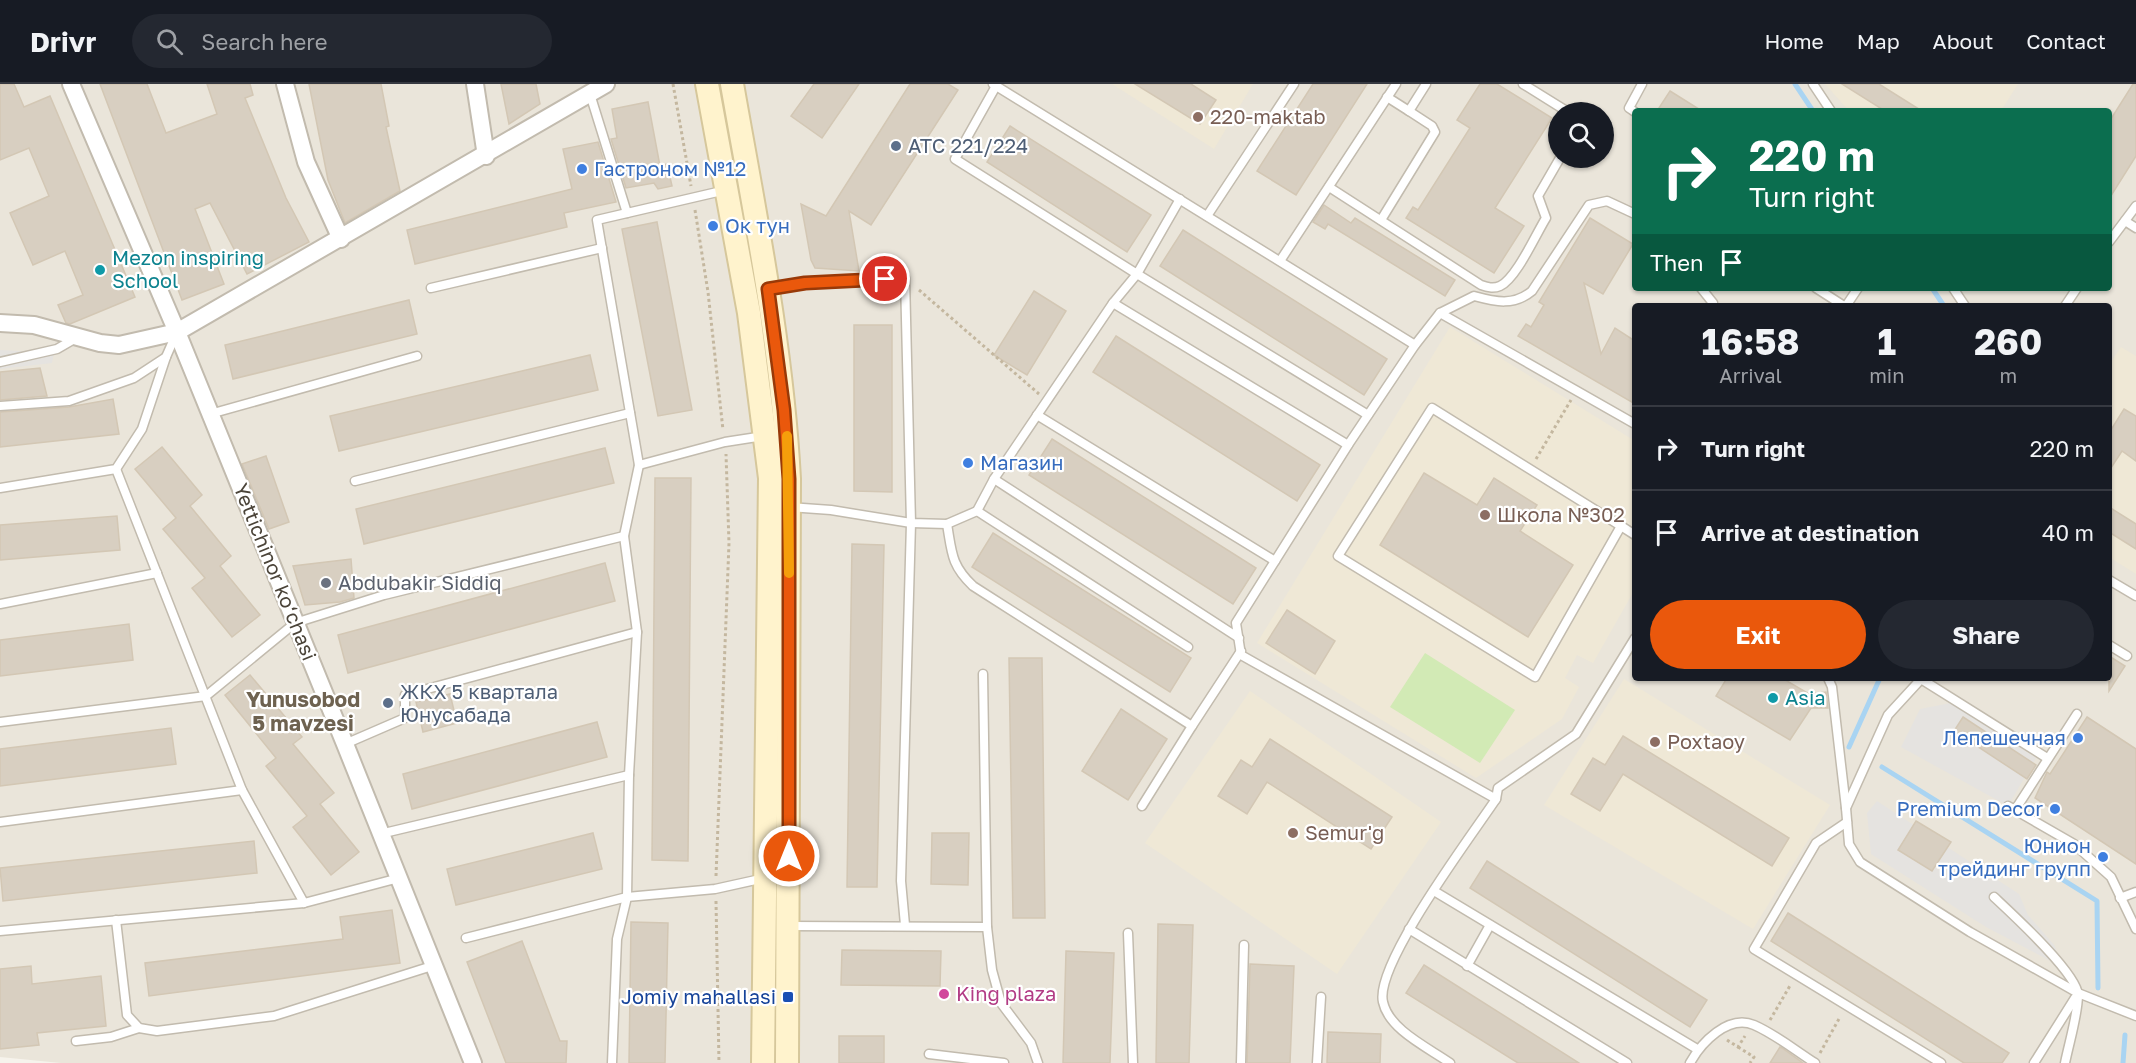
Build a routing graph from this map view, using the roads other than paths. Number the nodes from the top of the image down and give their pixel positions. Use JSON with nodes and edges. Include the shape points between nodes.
{"nodes":[{"id":1,"x":71,"y":84,"type":"edge"},
{"id":2,"x":285,"y":84,"type":"edge"},
{"id":3,"x":475,"y":84,"type":"edge"},
{"id":4,"x":606,"y":84,"type":"edge"},
{"id":5,"x":706,"y":84,"type":"edge"},
{"id":6,"x":732,"y":84,"type":"edge"},
{"id":7,"x":1294,"y":84,"type":"edge"},
{"id":8,"x":1396,"y":84,"type":"edge"},
{"id":9,"x":1426,"y":84,"type":"edge"},
{"id":10,"x":1523,"y":84,"type":"edge"},
{"id":11,"x":1642,"y":84,"type":"edge"},
{"id":12,"x":1813,"y":84,"type":"edge"},
{"id":13,"x":995,"y":85,"type":"edge"},
{"id":14,"x":590,"y":94,"type":"junction"},
{"id":15,"x":1387,"y":97,"type":"junction"},
{"id":16,"x":1552,"y":102,"type":"edge"},
{"id":17,"x":1829,"y":108,"type":"edge"},
{"id":18,"x":1632,"y":110,"type":"edge"},
{"id":19,"x":1409,"y":111,"type":"junction"},
{"id":20,"x":486,"y":156,"type":"junction"},
{"id":21,"x":1554,"y":168,"type":"edge"},
{"id":22,"x":1329,"y":187,"type":"junction"},
{"id":23,"x":726,"y":190,"type":"junction"},
{"id":24,"x":1180,"y":199,"type":"junction"},
{"id":25,"x":2136,"y":206,"type":"edge"},
{"id":26,"x":627,"y":213,"type":"junction"},
{"id":27,"x":1632,"y":213,"type":"edge"},
{"id":28,"x":1208,"y":216,"type":"junction"},
{"id":29,"x":1380,"y":220,"type":"junction"},
{"id":30,"x":2125,"y":221,"type":"junction"},
{"id":31,"x":2136,"y":228,"type":"edge"},
{"id":32,"x":340,"y":238,"type":"junction"},
{"id":33,"x":2112,"y":238,"type":"edge"},
{"id":34,"x":602,"y":248,"type":"junction"},
{"id":35,"x":1280,"y":261,"type":"junction"},
{"id":36,"x":1137,"y":274,"type":"junction"},
{"id":37,"x":1480,"y":285,"type":"junction"},
{"id":38,"x":431,"y":288,"type":"dead end"},
{"id":39,"x":768,"y":289,"type":"junction"},
{"id":40,"x":1703,"y":291,"type":"edge"},
{"id":41,"x":1821,"y":291,"type":"edge"},
{"id":42,"x":1474,"y":296,"type":"junction"},
{"id":43,"x":1113,"y":303,"type":"junction"},
{"id":44,"x":1713,"y":303,"type":"dead end"},
{"id":45,"x":1840,"y":303,"type":"edge"},
{"id":46,"x":1440,"y":313,"type":"junction"},
{"id":47,"x":0,"y":323,"type":"edge"},
{"id":48,"x":177,"y":332,"type":"junction"},
{"id":49,"x":79,"y":337,"type":"junction"},
{"id":50,"x":1414,"y":345,"type":"junction"},
{"id":51,"x":0,"y":354,"type":"edge"},
{"id":52,"x":25,"y":355,"type":"junction"},
{"id":53,"x":417,"y":356,"type":"dead end"},
{"id":54,"x":166,"y":357,"type":"junction"},
{"id":55,"x":0,"y":362,"type":"edge"},
{"id":56,"x":0,"y":406,"type":"edge"},
{"id":57,"x":630,"y":413,"type":"junction"},
{"id":58,"x":210,"y":414,"type":"junction"},
{"id":59,"x":1037,"y":415,"type":"junction"},
{"id":60,"x":1368,"y":415,"type":"junction"},
{"id":61,"x":1632,"y":422,"type":"edge"},
{"id":62,"x":767,"y":435,"type":"junction"},
{"id":63,"x":1348,"y":445,"type":"junction"},
{"id":64,"x":639,"y":465,"type":"junction"},
{"id":65,"x":116,"y":469,"type":"junction"},
{"id":66,"x":994,"y":479,"type":"junction"},
{"id":67,"x":356,"y":481,"type":"dead end"},
{"id":68,"x":0,"y":488,"type":"edge"},
{"id":69,"x":789,"y":507,"type":"junction"},
{"id":70,"x":976,"y":511,"type":"junction"},
{"id":71,"x":911,"y":523,"type":"junction"},
{"id":72,"x":947,"y":524,"type":"junction"},
{"id":73,"x":1621,"y":526,"type":"junction"},
{"id":74,"x":1632,"y":533,"type":"edge"},
{"id":75,"x":624,"y":536,"type":"junction"},
{"id":76,"x":1275,"y":561,"type":"junction"},
{"id":77,"x":157,"y":573,"type":"junction"},
{"id":78,"x":2112,"y":582,"type":"edge"},
{"id":79,"x":2136,"y":596,"type":"edge"},
{"id":80,"x":0,"y":604,"type":"edge"},
{"id":81,"x":295,"y":623,"type":"junction"},
{"id":82,"x":638,"y":632,"type":"junction"},
{"id":83,"x":1239,"y":638,"type":"junction"},
{"id":84,"x":1632,"y":643,"type":"edge"},
{"id":85,"x":1188,"y":647,"type":"dead end"},
{"id":86,"x":2112,"y":647,"type":"edge"},
{"id":87,"x":1240,"y":651,"type":"junction"},
{"id":88,"x":2127,"y":656,"type":"dead end"},
{"id":89,"x":983,"y":674,"type":"dead end"},
{"id":90,"x":1829,"y":681,"type":"edge"},
{"id":91,"x":1920,"y":681,"type":"edge"},
{"id":92,"x":1925,"y":681,"type":"edge"},
{"id":93,"x":206,"y":696,"type":"junction"},
{"id":94,"x":2077,"y":714,"type":"dead end"},
{"id":95,"x":0,"y":722,"type":"edge"},
{"id":96,"x":1192,"y":726,"type":"junction"},
{"id":97,"x":345,"y":744,"type":"junction"},
{"id":98,"x":2048,"y":758,"type":"junction"},
{"id":99,"x":629,"y":775,"type":"junction"},
{"id":100,"x":242,"y":790,"type":"junction"},
{"id":101,"x":1496,"y":800,"type":"junction"},
{"id":102,"x":1142,"y":806,"type":"dead end"},
{"id":103,"x":1846,"y":808,"type":"junction"},
{"id":104,"x":0,"y":822,"type":"edge"},
{"id":105,"x":1847,"y":822,"type":"junction"},
{"id":106,"x":380,"y":834,"type":"junction"},
{"id":107,"x":767,"y":877,"type":"junction"},
{"id":108,"x":399,"y":878,"type":"junction"},
{"id":109,"x":1434,"y":891,"type":"junction"},
{"id":110,"x":2136,"y":892,"type":"edge"},
{"id":111,"x":627,"y":897,"type":"junction"},
{"id":112,"x":1994,"y":897,"type":"dead end"},
{"id":113,"x":2120,"y":898,"type":"junction"},
{"id":114,"x":304,"y":903,"type":"junction"},
{"id":115,"x":116,"y":920,"type":"junction"},
{"id":116,"x":905,"y":925,"type":"junction"},
{"id":117,"x":1490,"y":925,"type":"junction"},
{"id":118,"x":789,"y":926,"type":"junction"},
{"id":119,"x":987,"y":927,"type":"junction"},
{"id":120,"x":1409,"y":929,"type":"junction"},
{"id":121,"x":2136,"y":930,"type":"edge"},
{"id":122,"x":0,"y":931,"type":"edge"},
{"id":123,"x":1128,"y":933,"type":"dead end"},
{"id":124,"x":466,"y":938,"type":"dead end"},
{"id":125,"x":1244,"y":945,"type":"dead end"},
{"id":126,"x":432,"y":966,"type":"junction"},
{"id":127,"x":1467,"y":966,"type":"junction"},
{"id":128,"x":2078,"y":993,"type":"junction"},
{"id":129,"x":1321,"y":997,"type":"dead end"},
{"id":130,"x":2136,"y":1016,"type":"edge"},
{"id":131,"x":139,"y":1028,"type":"junction"},
{"id":132,"x":75,"y":1041,"type":"dead end"},
{"id":133,"x":1697,"y":1049,"type":"junction"},
{"id":134,"x":929,"y":1054,"type":"dead end"},
{"id":135,"x":472,"y":1063,"type":"edge"},
{"id":136,"x":612,"y":1063,"type":"edge"},
{"id":137,"x":763,"y":1063,"type":"edge"},
{"id":138,"x":787,"y":1063,"type":"edge"},
{"id":139,"x":1004,"y":1063,"type":"edge"},
{"id":140,"x":1038,"y":1063,"type":"edge"},
{"id":141,"x":1133,"y":1063,"type":"edge"},
{"id":142,"x":1241,"y":1063,"type":"edge"},
{"id":143,"x":1317,"y":1063,"type":"edge"},
{"id":144,"x":1450,"y":1063,"type":"edge"},
{"id":145,"x":1628,"y":1063,"type":"edge"},
{"id":146,"x":1690,"y":1063,"type":"edge"},
{"id":147,"x":1815,"y":1063,"type":"edge"},
{"id":148,"x":1941,"y":1063,"type":"edge"},
{"id":149,"x":2034,"y":1063,"type":"edge"},
{"id":150,"x":2065,"y":1063,"type":"edge"}],
"edges":[{"from":1,"to":48,"type":"street","name":"Yettichinor ko‘chasi"},
{"from":2,"to":32,"type":"street","via":[[306,162]]},
{"from":3,"to":20,"type":"street"},
{"from":4,"to":14,"type":"street"},
{"from":5,"to":23,"type":"main road"},
{"from":6,"to":39,"type":"main road"},
{"from":7,"to":28,"type":"lane"},
{"from":8,"to":15,"type":"lane"},
{"from":9,"to":19,"type":"lane"},
{"from":10,"to":16,"type":"lane"},
{"from":11,"to":18,"type":"lane","via":[[1629,108]]},
{"from":12,"to":17,"type":"lane"},
{"from":13,"to":24,"type":"lane"},
{"from":13,"to":36,"type":"lane","via":[[955,159]]},
{"from":14,"to":20,"type":"street"},
{"from":14,"to":26,"type":"lane"},
{"from":15,"to":19,"type":"lane"},
{"from":15,"to":22,"type":"lane"},
{"from":19,"to":29,"type":"lane","via":[[1435,132]]},
{"from":20,"to":32,"type":"street"},
{"from":21,"to":37,"type":"lane","via":[[1538,196],[1546,218],[1513,274],[1501,286]]},
{"from":22,"to":29,"type":"lane"},
{"from":22,"to":35,"type":"lane"},
{"from":23,"to":26,"type":"lane"},
{"from":23,"to":62,"type":"main road"},
{"from":24,"to":28,"type":"lane"},
{"from":24,"to":36,"type":"lane"},
{"from":25,"to":30,"type":"lane"},
{"from":26,"to":34,"type":"lane","via":[[597,220]]},
{"from":27,"to":42,"type":"lane","via":[[1607,201],[1589,205],[1532,291],[1523,298],[1498,302]]},
{"from":28,"to":35,"type":"lane"},
{"from":29,"to":37,"type":"lane"},
{"from":30,"to":31,"type":"lane"},
{"from":30,"to":33,"type":"lane"},
{"from":32,"to":48,"type":"street"},
{"from":34,"to":38,"type":"lane"},
{"from":34,"to":57,"type":"lane"},
{"from":35,"to":50,"type":"lane"},
{"from":36,"to":43,"type":"lane"},
{"from":36,"to":60,"type":"lane"},
{"from":37,"to":42,"type":"lane"},
{"from":39,"to":69,"type":"main road","via":[[786,432]]},
{"from":39,"to":71,"type":"lane","via":[[904,278]]},
{"from":40,"to":44,"type":"lane"},
{"from":41,"to":45,"type":"lane"},
{"from":42,"to":46,"type":"lane"},
{"from":43,"to":59,"type":"lane"},
{"from":43,"to":63,"type":"lane"},
{"from":46,"to":50,"type":"lane"},
{"from":46,"to":61,"type":"lane"},
{"from":47,"to":49,"type":"street","via":[[34,324]]},
{"from":48,"to":49,"type":"street","via":[[119,345]]},
{"from":48,"to":54,"type":"lane"},
{"from":48,"to":58,"type":"street","name":"Yettichinor ko‘chasi"},
{"from":49,"to":52,"type":"lane","via":[[57,349]]},
{"from":50,"to":60,"type":"lane"},
{"from":51,"to":52,"type":"lane"},
{"from":52,"to":55,"type":"lane"},
{"from":53,"to":58,"type":"lane"},
{"from":54,"to":56,"type":"lane","via":[[134,378],[69,400]]},
{"from":54,"to":65,"type":"lane","via":[[142,429]]},
{"from":57,"to":64,"type":"lane"},
{"from":57,"to":67,"type":"lane"},
{"from":58,"to":81,"type":"street","name":"Yettichinor ko‘chasi"},
{"from":59,"to":66,"type":"lane"},
{"from":59,"to":76,"type":"lane"},
{"from":60,"to":63,"type":"lane"},
{"from":62,"to":64,"type":"lane"},
{"from":62,"to":107,"type":"main road","via":[[771,522]]},
{"from":63,"to":76,"type":"lane"},
{"from":64,"to":75,"type":"lane"},
{"from":65,"to":68,"type":"lane"},
{"from":65,"to":77,"type":"lane"},
{"from":66,"to":70,"type":"lane"},
{"from":66,"to":83,"type":"lane"},
{"from":69,"to":71,"type":"lane"},
{"from":69,"to":118,"type":"main road"},
{"from":70,"to":72,"type":"lane"},
{"from":70,"to":85,"type":"lane"},
{"from":71,"to":72,"type":"lane"},
{"from":71,"to":116,"type":"lane","via":[[901,881]]},
{"from":72,"to":96,"type":"lane","via":[[958,572],[973,586]]},
{"from":73,"to":73,"type":"lane","via":[[1432,408],[1338,556],[1535,677]]},
{"from":73,"to":74,"type":"lane"},
{"from":75,"to":81,"type":"lane","via":[[384,595]]},
{"from":75,"to":82,"type":"lane"},
{"from":76,"to":83,"type":"lane","via":[[1236,623]]},
{"from":77,"to":80,"type":"lane"},
{"from":77,"to":93,"type":"lane"},
{"from":78,"to":79,"type":"lane"},
{"from":81,"to":93,"type":"lane"},
{"from":81,"to":97,"type":"street","name":"Yettichinor ko‘chasi"},
{"from":82,"to":97,"type":"lane","via":[[405,695],[405,718]]},
{"from":82,"to":99,"type":"lane"},
{"from":83,"to":87,"type":"lane"},
{"from":84,"to":101,"type":"lane","via":[[1576,734],[1498,788]]},
{"from":86,"to":88,"type":"lane"},
{"from":87,"to":96,"type":"lane"},
{"from":87,"to":101,"type":"lane","via":[[1241,656]]},
{"from":89,"to":119,"type":"lane"},
{"from":90,"to":103,"type":"lane"},
{"from":91,"to":103,"type":"lane","via":[[1888,716]]},
{"from":92,"to":98,"type":"lane"},
{"from":93,"to":95,"type":"lane"},
{"from":93,"to":100,"type":"lane"},
{"from":94,"to":98,"type":"lane"},
{"from":96,"to":102,"type":"lane"},
{"from":97,"to":106,"type":"street","name":"Yettichinor ko‘chasi"},
{"from":98,"to":113,"type":"lane","via":[[2012,808],[2074,844],[2111,877]]},
{"from":99,"to":106,"type":"lane"},
{"from":99,"to":111,"type":"lane"},
{"from":100,"to":104,"type":"lane"},
{"from":100,"to":114,"type":"lane"},
{"from":101,"to":109,"type":"lane"},
{"from":103,"to":105,"type":"lane"},
{"from":105,"to":128,"type":"lane","via":[[1850,844],[1860,862],[1970,932]]},
{"from":105,"to":148,"type":"lane","via":[[1816,843],[1754,949]]},
{"from":106,"to":108,"type":"street","name":"Yettichinor ko‘chasi"},
{"from":107,"to":111,"type":"lane","via":[[715,889]]},
{"from":107,"to":137,"type":"main road"},
{"from":108,"to":114,"type":"lane"},
{"from":108,"to":126,"type":"street","name":"Yettichinor ko‘chasi"},
{"from":109,"to":117,"type":"lane"},
{"from":109,"to":120,"type":"lane"},
{"from":110,"to":113,"type":"lane"},
{"from":111,"to":124,"type":"lane"},
{"from":111,"to":136,"type":"lane","via":[[617,939]]},
{"from":112,"to":128,"type":"lane","via":[[2046,948],[2072,979]]},
{"from":113,"to":121,"type":"lane"},
{"from":114,"to":115,"type":"lane"},
{"from":115,"to":122,"type":"lane"},
{"from":115,"to":131,"type":"lane","via":[[127,1015]]},
{"from":116,"to":118,"type":"lane"},
{"from":116,"to":119,"type":"lane"},
{"from":117,"to":127,"type":"lane"},
{"from":117,"to":133,"type":"lane"},
{"from":118,"to":138,"type":"main road"},
{"from":119,"to":140,"type":"lane","via":[[1001,1003],[1031,1043]]},
{"from":120,"to":127,"type":"lane"},
{"from":120,"to":144,"type":"lane","via":[[1383,985],[1383,1003],[1394,1023]]},
{"from":123,"to":141,"type":"lane"},
{"from":125,"to":142,"type":"lane"},
{"from":126,"to":131,"type":"lane","via":[[274,1016],[157,1031]]},
{"from":126,"to":135,"type":"street","name":"Yettichinor ko‘chasi"},
{"from":127,"to":145,"type":"lane"},
{"from":128,"to":130,"type":"lane"},
{"from":128,"to":149,"type":"lane"},
{"from":128,"to":150,"type":"lane"},
{"from":129,"to":143,"type":"lane"},
{"from":131,"to":132,"type":"lane","via":[[111,1037]]},
{"from":133,"to":146,"type":"lane"},
{"from":133,"to":147,"type":"lane","via":[[1715,1033],[1735,1025],[1753,1024]]},
{"from":134,"to":139,"type":"lane"}]}
